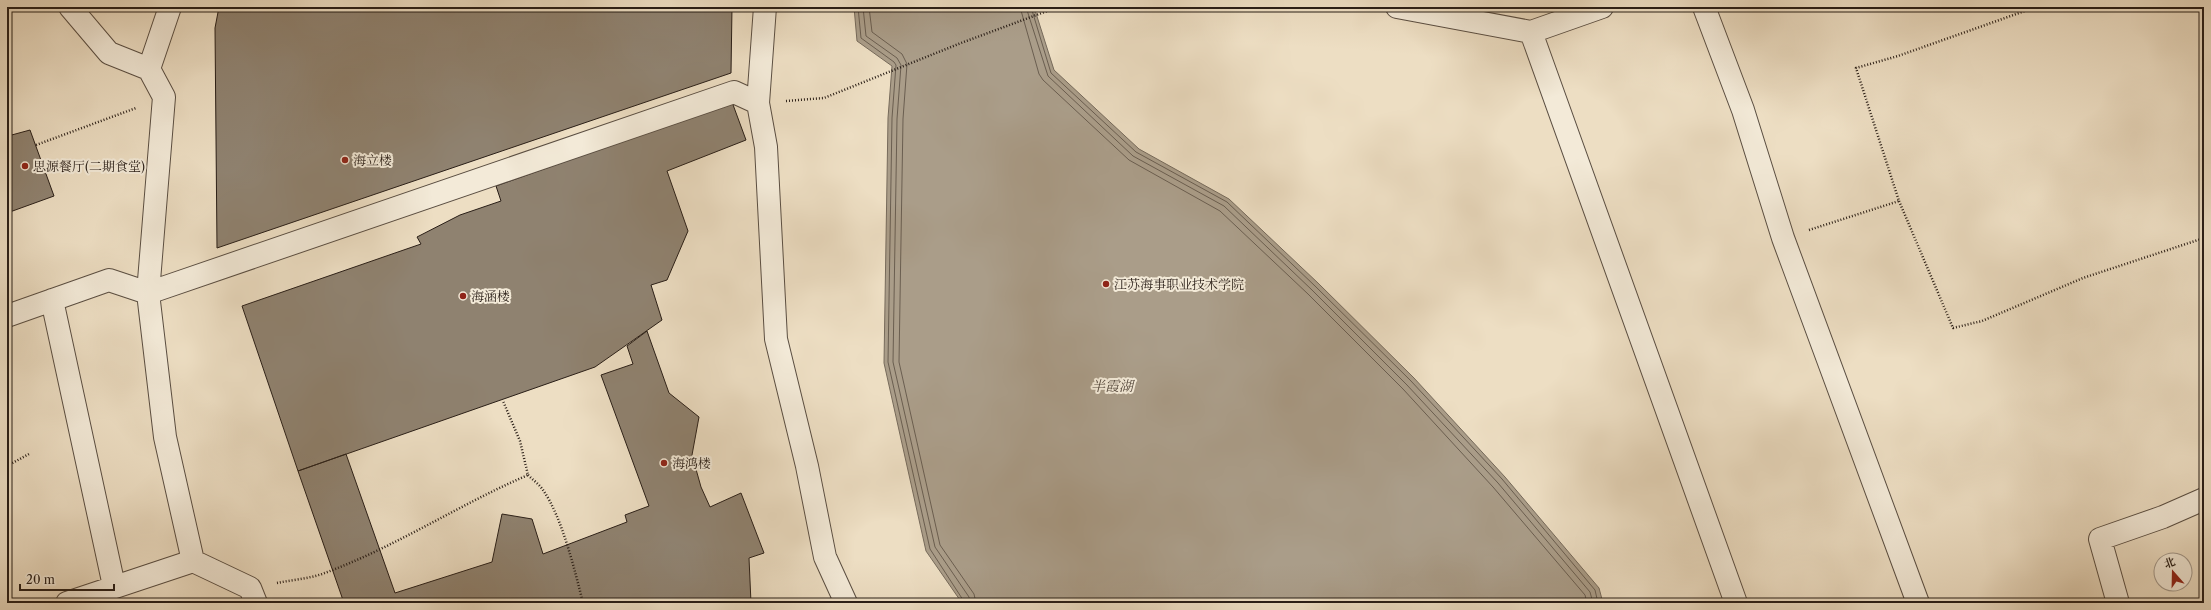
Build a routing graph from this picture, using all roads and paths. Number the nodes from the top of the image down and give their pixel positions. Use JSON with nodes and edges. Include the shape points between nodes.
{"nodes":[{"id":1,"x":70,"y":7,"type":"edge"},
{"id":2,"x":170,"y":7,"type":"edge"},
{"id":3,"x":765,"y":7,"type":"edge"},
{"id":4,"x":1058,"y":7,"type":"edge"},
{"id":5,"x":1397,"y":7,"type":"edge"},
{"id":6,"x":1602,"y":7,"type":"edge"},
{"id":7,"x":1704,"y":7,"type":"edge"},
{"id":8,"x":2036,"y":7,"type":"edge"},
{"id":9,"x":1531,"y":32,"type":"junction"},
{"id":10,"x":149,"y":69,"type":"junction"},
{"id":11,"x":164,"y":97,"type":"junction"},
{"id":12,"x":758,"y":103,"type":"junction"},
{"id":13,"x":36,"y":145,"type":"dead end"},
{"id":14,"x":1899,"y":201,"type":"junction"},
{"id":15,"x":1783,"y":238,"type":"junction"},
{"id":16,"x":2204,"y":238,"type":"edge"},
{"id":17,"x":148,"y":293,"type":"junction"},
{"id":18,"x":52,"y":300,"type":"junction"},
{"id":19,"x":7,"y":316,"type":"edge"},
{"id":20,"x":503,"y":401,"type":"dead end"},
{"id":21,"x":29,"y":454,"type":"dead end"},
{"id":22,"x":7,"y":466,"type":"edge"},
{"id":23,"x":528,"y":475,"type":"junction"},
{"id":24,"x":2204,"y":499,"type":"edge"},
{"id":25,"x":193,"y":561,"type":"junction"},
{"id":26,"x":114,"y":586,"type":"junction"},
{"id":27,"x":253,"y":596,"type":"edge"},
{"id":28,"x":67,"y":603,"type":"edge"},
{"id":29,"x":583,"y":603,"type":"edge"},
{"id":30,"x":846,"y":603,"type":"edge"},
{"id":31,"x":1736,"y":603,"type":"edge"},
{"id":32,"x":1918,"y":603,"type":"edge"},
{"id":33,"x":2118,"y":603,"type":"edge"}],
"edges":[{"from":1,"to":10,"type":"street","via":[[109,53]]},
{"from":2,"to":10,"type":"street"},
{"from":3,"to":12,"type":"street"},
{"from":4,"to":12,"type":"path","via":[[824,98]]},
{"from":5,"to":9,"type":"street"},
{"from":6,"to":9,"type":"street"},
{"from":7,"to":15,"type":"street","via":[[1743,110]]},
{"from":8,"to":14,"type":"path","via":[[1898,56],[1856,68]]},
{"from":9,"to":31,"type":"street"},
{"from":10,"to":11,"type":"street"},
{"from":11,"to":13,"type":"path"},
{"from":11,"to":17,"type":"street"},
{"from":12,"to":17,"type":"street","via":[[734,92]]},
{"from":12,"to":30,"type":"street","via":[[766,147],[776,339],[807,466],[825,557]]},
{"from":14,"to":15,"type":"path"},
{"from":14,"to":16,"type":"path","via":[[1953,328],[1982,321],[2083,278]]},
{"from":15,"to":32,"type":"street"},
{"from":17,"to":18,"type":"street","via":[[109,280]]},
{"from":17,"to":25,"type":"street","via":[[165,437]]},
{"from":18,"to":19,"type":"street"},
{"from":18,"to":26,"type":"street"},
{"from":20,"to":23,"type":"path","via":[[520,441]]},
{"from":21,"to":22,"type":"path"},
{"from":23,"to":27,"type":"path","via":[[489,492],[382,550]]},
{"from":23,"to":29,"type":"path","via":[[543,490],[553,510]]},
{"from":24,"to":33,"type":"street","via":[[2163,517],[2100,539]]},
{"from":25,"to":26,"type":"street"},
{"from":25,"to":27,"type":"street"},
{"from":26,"to":28,"type":"street"}]}
